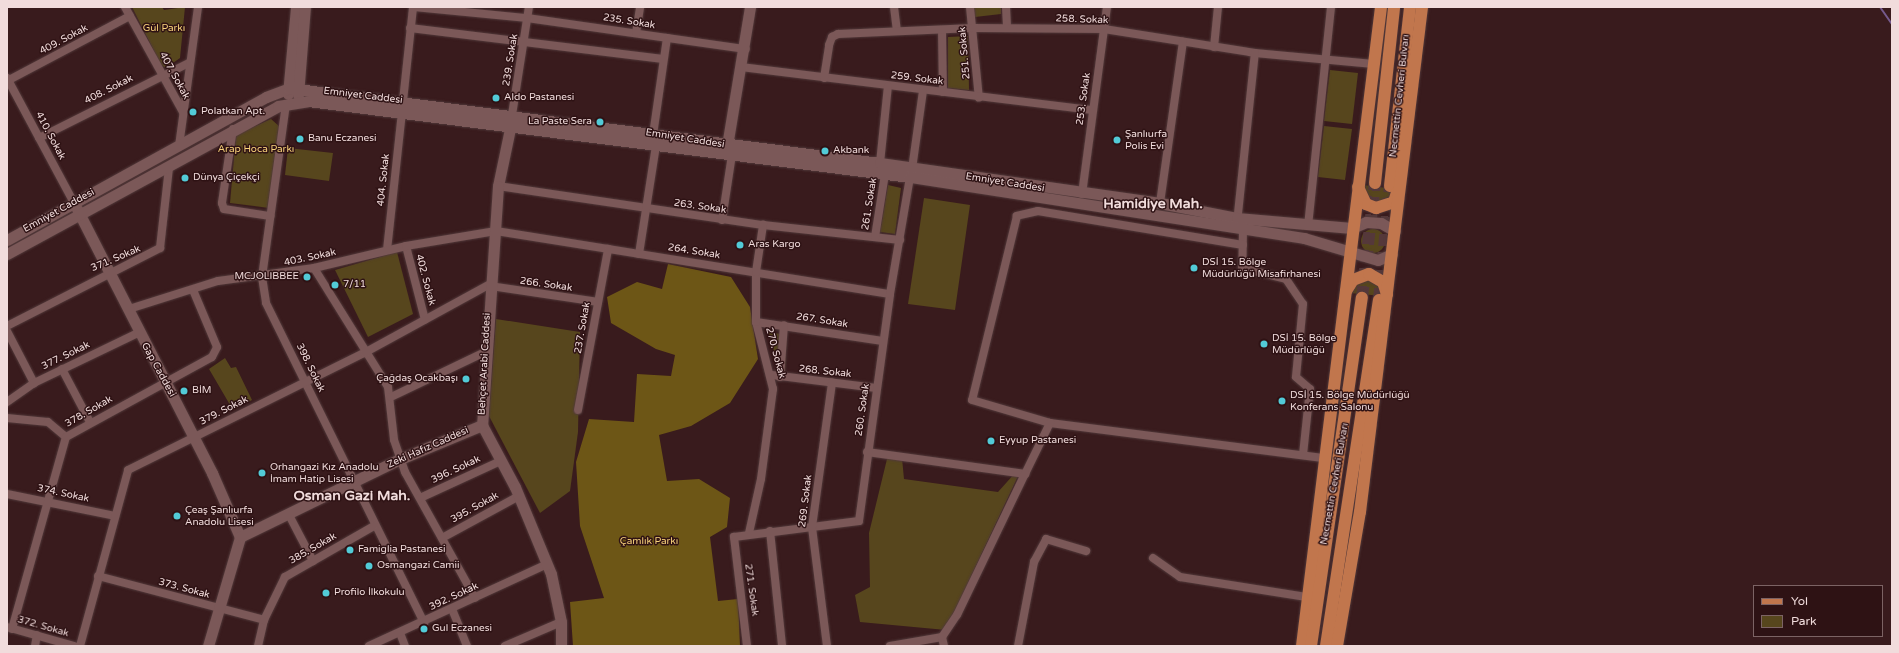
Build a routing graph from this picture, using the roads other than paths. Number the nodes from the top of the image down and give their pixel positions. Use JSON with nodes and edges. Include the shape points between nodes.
{"nodes":[{"id":1,"x":125,"y":7,"type":"edge"},
{"id":2,"x":198,"y":7,"type":"edge"},
{"id":3,"x":296,"y":7,"type":"edge"},
{"id":4,"x":304,"y":7,"type":"edge"},
{"id":5,"x":414,"y":7,"type":"edge"},
{"id":6,"x":529,"y":7,"type":"edge"},
{"id":7,"x":640,"y":7,"type":"edge"},
{"id":8,"x":750,"y":7,"type":"edge"},
{"id":9,"x":894,"y":7,"type":"edge"},
{"id":10,"x":970,"y":7,"type":"edge"},
{"id":11,"x":1006,"y":7,"type":"edge"},
{"id":12,"x":1106,"y":7,"type":"edge"},
{"id":13,"x":1218,"y":7,"type":"edge"},
{"id":14,"x":1331,"y":7,"type":"edge"},
{"id":15,"x":1381,"y":7,"type":"edge"},
{"id":16,"x":1394,"y":7,"type":"edge"},
{"id":17,"x":1410,"y":7,"type":"edge"},
{"id":18,"x":1422,"y":7,"type":"edge"},
{"id":19,"x":130,"y":16,"type":"junction"},
{"id":20,"x":527,"y":18,"type":"junction"},
{"id":21,"x":410,"y":28,"type":"junction"},
{"id":22,"x":973,"y":28,"type":"junction"},
{"id":23,"x":1007,"y":28,"type":"junction"},
{"id":24,"x":1104,"y":29,"type":"junction"},
{"id":25,"x":942,"y":30,"type":"junction"},
{"id":26,"x":897,"y":31,"type":"junction"},
{"id":27,"x":636,"y":33,"type":"junction"},
{"id":28,"x":667,"y":38,"type":"junction"},
{"id":29,"x":524,"y":42,"type":"junction"},
{"id":30,"x":1184,"y":42,"type":"junction"},
{"id":31,"x":1214,"y":47,"type":"junction"},
{"id":32,"x":746,"y":49,"type":"junction"},
{"id":33,"x":1255,"y":53,"type":"junction"},
{"id":34,"x":1326,"y":58,"type":"junction"},
{"id":35,"x":662,"y":59,"type":"junction"},
{"id":36,"x":189,"y":63,"type":"junction"},
{"id":37,"x":1373,"y":64,"type":"junction"},
{"id":38,"x":741,"y":67,"type":"junction"},
{"id":39,"x":162,"y":74,"type":"junction"},
{"id":40,"x":824,"y":78,"type":"junction"},
{"id":41,"x":8,"y":80,"type":"edge"},
{"id":42,"x":888,"y":86,"type":"junction"},
{"id":43,"x":294,"y":89,"type":"junction"},
{"id":44,"x":923,"y":91,"type":"junction"},
{"id":45,"x":944,"y":92,"type":"junction"},
{"id":46,"x":979,"y":98,"type":"junction"},
{"id":47,"x":291,"y":103,"type":"junction"},
{"id":48,"x":402,"y":106,"type":"junction"},
{"id":49,"x":1092,"y":110,"type":"junction"},
{"id":50,"x":183,"y":112,"type":"junction"},
{"id":51,"x":512,"y":121,"type":"junction"},
{"id":52,"x":233,"y":129,"type":"junction"},
{"id":53,"x":39,"y":138,"type":"junction"},
{"id":54,"x":655,"y":140,"type":"junction"},
{"id":55,"x":179,"y":146,"type":"junction"},
{"id":56,"x":730,"y":150,"type":"junction"},
{"id":57,"x":880,"y":163,"type":"junction"},
{"id":58,"x":169,"y":168,"type":"junction"},
{"id":59,"x":911,"y":173,"type":"junction"},
{"id":60,"x":885,"y":174,"type":"junction"},
{"id":61,"x":1375,"y":183,"type":"tunnel mouth"},
{"id":62,"x":1357,"y":184,"type":"junction"},
{"id":63,"x":498,"y":186,"type":"junction"},
{"id":64,"x":1395,"y":187,"type":"junction"},
{"id":65,"x":1082,"y":194,"type":"junction"},
{"id":66,"x":74,"y":203,"type":"junction"},
{"id":67,"x":1160,"y":203,"type":"junction"},
{"id":68,"x":644,"y":209,"type":"junction"},
{"id":69,"x":80,"y":215,"type":"junction"},
{"id":70,"x":270,"y":216,"type":"junction"},
{"id":71,"x":722,"y":220,"type":"junction"},
{"id":72,"x":763,"y":225,"type":"junction"},
{"id":73,"x":1239,"y":225,"type":"junction"},
{"id":74,"x":1308,"y":226,"type":"junction"},
{"id":75,"x":1352,"y":228,"type":"junction"},
{"id":76,"x":496,"y":231,"type":"junction"},
{"id":77,"x":1395,"y":231,"type":"junction"},
{"id":78,"x":8,"y":237,"type":"edge"},
{"id":79,"x":874,"y":237,"type":"junction"},
{"id":80,"x":900,"y":240,"type":"junction"},
{"id":81,"x":1243,"y":245,"type":"junction"},
{"id":82,"x":406,"y":246,"type":"junction"},
{"id":83,"x":608,"y":249,"type":"junction"},
{"id":84,"x":387,"y":250,"type":"junction"},
{"id":85,"x":1349,"y":250,"type":"junction"},
{"id":86,"x":7,"y":254,"type":"edge"},
{"id":87,"x":639,"y":254,"type":"junction"},
{"id":88,"x":1392,"y":254,"type":"junction"},
{"id":89,"x":314,"y":268,"type":"junction"},
{"id":90,"x":108,"y":272,"type":"junction"},
{"id":91,"x":756,"y":272,"type":"junction"},
{"id":92,"x":262,"y":277,"type":"junction"},
{"id":93,"x":490,"y":285,"type":"junction"},
{"id":94,"x":193,"y":290,"type":"junction"},
{"id":95,"x":1345,"y":293,"type":"junction"},
{"id":96,"x":890,"y":294,"type":"junction"},
{"id":97,"x":1362,"y":298,"type":"tunnel mouth"},
{"id":98,"x":1383,"y":299,"type":"junction"},
{"id":99,"x":598,"y":302,"type":"junction"},
{"id":100,"x":129,"y":309,"type":"junction"},
{"id":101,"x":425,"y":320,"type":"junction"},
{"id":102,"x":756,"y":322,"type":"junction"},
{"id":103,"x":784,"y":325,"type":"junction"},
{"id":104,"x":7,"y":326,"type":"edge"},
{"id":105,"x":7,"y":331,"type":"edge"},
{"id":106,"x":138,"y":333,"type":"junction"},
{"id":107,"x":883,"y":341,"type":"junction"},
{"id":108,"x":364,"y":352,"type":"junction"},
{"id":109,"x":484,"y":352,"type":"junction"},
{"id":110,"x":62,"y":369,"type":"junction"},
{"id":111,"x":776,"y":376,"type":"junction"},
{"id":112,"x":166,"y":382,"type":"junction"},
{"id":113,"x":305,"y":382,"type":"junction"},
{"id":114,"x":832,"y":382,"type":"junction"},
{"id":115,"x":34,"y":383,"type":"junction"},
{"id":116,"x":876,"y":388,"type":"junction"},
{"id":117,"x":391,"y":397,"type":"junction"},
{"id":118,"x":7,"y":402,"type":"edge"},
{"id":119,"x":578,"y":410,"type":"dead end"},
{"id":120,"x":7,"y":418,"type":"edge"},
{"id":121,"x":90,"y":422,"type":"junction"},
{"id":122,"x":1050,"y":422,"type":"junction"},
{"id":123,"x":482,"y":425,"type":"junction"},
{"id":124,"x":66,"y":437,"type":"junction"},
{"id":125,"x":194,"y":438,"type":"junction"},
{"id":126,"x":867,"y":452,"type":"junction"},
{"id":127,"x":1303,"y":455,"type":"junction"},
{"id":128,"x":1325,"y":458,"type":"junction"},
{"id":129,"x":400,"y":459,"type":"junction"},
{"id":130,"x":500,"y":461,"type":"junction"},
{"id":131,"x":1025,"y":474,"type":"junction"},
{"id":132,"x":355,"y":482,"type":"junction"},
{"id":133,"x":7,"y":494,"type":"edge"},
{"id":134,"x":519,"y":496,"type":"junction"},
{"id":135,"x":420,"y":498,"type":"junction"},
{"id":136,"x":47,"y":500,"type":"junction"},
{"id":137,"x":289,"y":515,"type":"junction"},
{"id":138,"x":115,"y":516,"type":"junction"},
{"id":139,"x":374,"y":526,"type":"junction"},
{"id":140,"x":812,"y":527,"type":"junction"},
{"id":141,"x":770,"y":531,"type":"junction"},
{"id":142,"x":749,"y":533,"type":"junction"},
{"id":143,"x":240,"y":537,"type":"junction"},
{"id":144,"x":734,"y":537,"type":"joint"},
{"id":145,"x":442,"y":538,"type":"junction"},
{"id":146,"x":1086,"y":551,"type":"dead end"},
{"id":147,"x":1153,"y":558,"type":"dead end"},
{"id":148,"x":313,"y":561,"type":"junction"},
{"id":149,"x":547,"y":564,"type":"junction"},
{"id":150,"x":98,"y":576,"type":"junction"},
{"id":151,"x":1306,"y":597,"type":"junction"},
{"id":152,"x":475,"y":598,"type":"junction"},
{"id":153,"x":220,"y":608,"type":"junction"},
{"id":154,"x":452,"y":609,"type":"junction"},
{"id":155,"x":264,"y":620,"type":"junction"},
{"id":156,"x":561,"y":622,"type":"junction"},
{"id":157,"x":424,"y":623,"type":"junction"},
{"id":158,"x":10,"y":628,"type":"edge"},
{"id":159,"x":400,"y":633,"type":"junction"},
{"id":160,"x":37,"y":635,"type":"junction"},
{"id":161,"x":942,"y":637,"type":"junction"},
{"id":162,"x":906,"y":645,"type":"edge"},
{"id":163,"x":35,"y":646,"type":"edge"},
{"id":164,"x":74,"y":646,"type":"edge"},
{"id":165,"x":80,"y":646,"type":"edge"},
{"id":166,"x":208,"y":646,"type":"edge"},
{"id":167,"x":258,"y":646,"type":"edge"},
{"id":168,"x":369,"y":646,"type":"edge"},
{"id":169,"x":405,"y":646,"type":"edge"},
{"id":170,"x":467,"y":646,"type":"edge"},
{"id":171,"x":505,"y":646,"type":"edge"},
{"id":172,"x":561,"y":646,"type":"edge"},
{"id":173,"x":747,"y":646,"type":"edge"},
{"id":174,"x":782,"y":646,"type":"edge"},
{"id":175,"x":827,"y":646,"type":"edge"},
{"id":176,"x":890,"y":646,"type":"edge"},
{"id":177,"x":944,"y":646,"type":"edge"},
{"id":178,"x":1018,"y":646,"type":"edge"},
{"id":179,"x":1302,"y":646,"type":"edge"},
{"id":180,"x":1311,"y":646,"type":"edge"},
{"id":181,"x":1326,"y":646,"type":"edge"},
{"id":182,"x":1337,"y":646,"type":"edge"}],
"edges":[{"from":1,"to":19,"type":"street","name":"407. Sokak"},
{"from":2,"to":36,"type":"street"},
{"from":3,"to":43,"type":"main road"},
{"from":4,"to":43,"type":"main road"},
{"from":5,"to":20,"type":"street","name":"235. Sokak"},
{"from":5,"to":21,"type":"street","name":"404. Sokak"},
{"from":6,"to":20,"type":"street","name":"239. Sokak"},
{"from":7,"to":27,"type":"street"},
{"from":8,"to":32,"type":"main road"},
{"from":9,"to":26,"type":"street"},
{"from":10,"to":22,"type":"street","name":"251. Sokak"},
{"from":11,"to":23,"type":"street"},
{"from":12,"to":24,"type":"street","name":"253. Sokak"},
{"from":13,"to":31,"type":"street"},
{"from":14,"to":34,"type":"street"},
{"from":15,"to":37,"type":"main road"},
{"from":16,"to":61,"type":"main road","name":"Necmettin Cevheri Bulvarı"},
{"from":17,"to":64,"type":"main road","name":"Necmettin Cevheri Bulvarı"},
{"from":18,"to":64,"type":"main road"},
{"from":19,"to":39,"type":"street","name":"407. Sokak"},
{"from":19,"to":41,"type":"street","name":"409. Sokak"},
{"from":20,"to":27,"type":"street","name":"235. Sokak"},
{"from":20,"to":29,"type":"street","name":"239. Sokak"},
{"from":21,"to":29,"type":"street"},
{"from":21,"to":48,"type":"street","name":"404. Sokak"},
{"from":22,"to":23,"type":"street","name":"258. Sokak"},
{"from":22,"to":25,"type":"street","name":"258. Sokak"},
{"from":22,"to":46,"type":"street","name":"251. Sokak"},
{"from":23,"to":24,"type":"street","name":"258. Sokak"},
{"from":24,"to":30,"type":"street","name":"258. Sokak"},
{"from":24,"to":49,"type":"street","name":"253. Sokak"},
{"from":25,"to":26,"type":"street","name":"258. Sokak"},
{"from":25,"to":45,"type":"street"},
{"from":26,"to":40,"type":"street","name":"258. Sokak","via":[[832,37]]},
{"from":27,"to":28,"type":"street","name":"235. Sokak"},
{"from":28,"to":32,"type":"street","name":"235. Sokak"},
{"from":28,"to":35,"type":"street"},
{"from":29,"to":35,"type":"street"},
{"from":29,"to":51,"type":"street","name":"239. Sokak"},
{"from":30,"to":31,"type":"street","name":"258. Sokak"},
{"from":30,"to":67,"type":"street"},
{"from":31,"to":33,"type":"street","name":"258. Sokak"},
{"from":32,"to":38,"type":"main road"},
{"from":33,"to":34,"type":"street","name":"258. Sokak"},
{"from":33,"to":73,"type":"street"},
{"from":34,"to":37,"type":"street","name":"258. Sokak"},
{"from":34,"to":74,"type":"street"},
{"from":35,"to":54,"type":"street"},
{"from":36,"to":39,"type":"street","name":"408. Sokak"},
{"from":36,"to":50,"type":"street"},
{"from":37,"to":62,"type":"main road"},
{"from":38,"to":40,"type":"street","name":"259. Sokak"},
{"from":38,"to":56,"type":"main road"},
{"from":39,"to":50,"type":"street","name":"407. Sokak"},
{"from":39,"to":53,"type":"street","name":"408. Sokak"},
{"from":40,"to":42,"type":"street","name":"259. Sokak"},
{"from":41,"to":53,"type":"street","name":"410. Sokak"},
{"from":42,"to":44,"type":"street","name":"259. Sokak"},
{"from":42,"to":57,"type":"street"},
{"from":43,"to":47,"type":"main road"},
{"from":43,"to":48,"type":"main road","name":"Emniyet Caddesi"},
{"from":43,"to":55,"type":"main road","name":"Emniyet Caddesi","via":[[266,97]]},
{"from":44,"to":45,"type":"street","name":"259. Sokak"},
{"from":44,"to":59,"type":"street","name":"260. Sokak"},
{"from":45,"to":46,"type":"street","name":"259. Sokak"},
{"from":46,"to":49,"type":"street","name":"259. Sokak"},
{"from":47,"to":48,"type":"main road","name":"Emniyet Caddesi"},
{"from":47,"to":52,"type":"main road","name":"Emniyet Caddesi"},
{"from":47,"to":70,"type":"street","name":"398. Sokak"},
{"from":48,"to":51,"type":"main road","name":"Emniyet Caddesi"},
{"from":48,"to":84,"type":"street","name":"404. Sokak"},
{"from":49,"to":65,"type":"street","name":"253. Sokak"},
{"from":50,"to":55,"type":"street"},
{"from":51,"to":54,"type":"main road","name":"Emniyet Caddesi"},
{"from":51,"to":63,"type":"main road","name":"Behçet Arabi Caddesi"},
{"from":52,"to":58,"type":"main road","name":"Emniyet Caddesi"},
{"from":52,"to":70,"type":"street","via":[[222,203],[224,209]]},
{"from":53,"to":66,"type":"street","name":"410. Sokak"},
{"from":54,"to":56,"type":"main road","name":"Emniyet Caddesi"},
{"from":54,"to":68,"type":"street"},
{"from":55,"to":66,"type":"main road","name":"Emniyet Caddesi"},
{"from":56,"to":57,"type":"main road","name":"Emniyet Caddesi"},
{"from":56,"to":60,"type":"main road","name":"Emniyet Caddesi"},
{"from":56,"to":71,"type":"street"},
{"from":57,"to":59,"type":"main road","name":"Emniyet Caddesi"},
{"from":58,"to":69,"type":"main road","name":"Emniyet Caddesi"},
{"from":58,"to":90,"type":"street","name":"371. Sokak","via":[[160,248]]},
{"from":59,"to":60,"type":"main road","name":"Emniyet Caddesi"},
{"from":59,"to":65,"type":"main road","name":"Emniyet Caddesi"},
{"from":59,"to":73,"type":"main road","name":"Emniyet Caddesi"},
{"from":59,"to":80,"type":"street","name":"260. Sokak"},
{"from":60,"to":79,"type":"street","name":"261. Sokak"},
{"from":62,"to":64,"type":"main road","via":[[1360,197],[1376,208],[1394,202]]},
{"from":62,"to":75,"type":"main road"},
{"from":63,"to":68,"type":"street","name":"263. Sokak"},
{"from":63,"to":76,"type":"main road","name":"Behçet Arabi Caddesi"},
{"from":64,"to":77,"type":"main road"},
{"from":65,"to":67,"type":"main road","name":"Emniyet Caddesi"},
{"from":66,"to":69,"type":"main road","name":"Gap Caddesi"},
{"from":66,"to":78,"type":"main road","name":"Emniyet Caddesi"},
{"from":67,"to":73,"type":"main road","name":"Emniyet Caddesi"},
{"from":68,"to":71,"type":"street","name":"263. Sokak"},
{"from":68,"to":87,"type":"street"},
{"from":69,"to":86,"type":"main road","name":"Emniyet Caddesi"},
{"from":69,"to":90,"type":"main road","name":"Gap Caddesi"},
{"from":70,"to":92,"type":"street","name":"398. Sokak"},
{"from":71,"to":72,"type":"street","name":"263. Sokak"},
{"from":72,"to":79,"type":"street","name":"263. Sokak"},
{"from":72,"to":91,"type":"street","name":"270. Sokak"},
{"from":73,"to":74,"type":"main road","name":"Emniyet Caddesi"},
{"from":73,"to":81,"type":"street"},
{"from":73,"to":85,"type":"main road","name":"Emniyet Caddesi"},
{"from":74,"to":75,"type":"main road","name":"Emniyet Caddesi"},
{"from":75,"to":77,"type":"main road","name":"Emniyet Caddesi","via":[[1366,222],[1381,223]]},
{"from":75,"to":85,"type":"main road"},
{"from":76,"to":82,"type":"street","name":"403. Sokak"},
{"from":76,"to":83,"type":"street","name":"264. Sokak"},
{"from":76,"to":93,"type":"main road","name":"Behçet Arabi Caddesi"},
{"from":77,"to":88,"type":"main road"},
{"from":79,"to":80,"type":"street","name":"263. Sokak"},
{"from":80,"to":96,"type":"street","name":"260. Sokak"},
{"from":81,"to":122,"type":"street","via":[[1038,211],[1018,216],[972,400]]},
{"from":81,"to":127,"type":"street","via":[[1242,268],[1286,279],[1303,304],[1296,377],[1310,389]]},
{"from":82,"to":84,"type":"street","name":"403. Sokak"},
{"from":82,"to":101,"type":"street","name":"402. Sokak"},
{"from":83,"to":87,"type":"street","name":"264. Sokak"},
{"from":83,"to":99,"type":"street","name":"237. Sokak"},
{"from":84,"to":89,"type":"street","name":"403. Sokak"},
{"from":85,"to":88,"type":"main road","name":"Emniyet Caddesi","via":[[1378,260]]},
{"from":85,"to":95,"type":"main road"},
{"from":87,"to":91,"type":"street","name":"264. Sokak"},
{"from":88,"to":98,"type":"main road"},
{"from":89,"to":92,"type":"street","name":"403. Sokak"},
{"from":89,"to":108,"type":"street"},
{"from":90,"to":100,"type":"main road","name":"Gap Caddesi"},
{"from":90,"to":104,"type":"street","name":"371. Sokak"},
{"from":91,"to":96,"type":"street","name":"264. Sokak"},
{"from":91,"to":102,"type":"street","name":"270. Sokak"},
{"from":92,"to":94,"type":"street","name":"403. Sokak","via":[[218,281]]},
{"from":92,"to":113,"type":"street","name":"398. Sokak","via":[[266,303]]},
{"from":93,"to":99,"type":"street","name":"266. Sokak"},
{"from":93,"to":101,"type":"street","name":"379. Sokak"},
{"from":93,"to":109,"type":"main road","name":"Behçet Arabi Caddesi"},
{"from":94,"to":100,"type":"street","name":"403. Sokak"},
{"from":94,"to":112,"type":"street","name":"378. Sokak","via":[[217,346],[212,357]]},
{"from":95,"to":98,"type":"main road","via":[[1354,280],[1369,274],[1383,282]]},
{"from":95,"to":128,"type":"main road"},
{"from":96,"to":107,"type":"street","name":"260. Sokak"},
{"from":97,"to":180,"type":"main road","name":"Necmettin Cevheri Bulvarı"},
{"from":98,"to":181,"type":"main road","name":"Necmettin Cevheri Bulvarı"},
{"from":98,"to":182,"type":"main road","via":[[1360,512]]},
{"from":99,"to":119,"type":"street","name":"237. Sokak"},
{"from":100,"to":106,"type":"main road","name":"Gap Caddesi"},
{"from":101,"to":108,"type":"street","name":"379. Sokak"},
{"from":102,"to":103,"type":"street","name":"267. Sokak"},
{"from":102,"to":111,"type":"street","name":"270. Sokak"},
{"from":103,"to":107,"type":"street","name":"267. Sokak"},
{"from":103,"to":111,"type":"street"},
{"from":105,"to":115,"type":"street"},
{"from":106,"to":110,"type":"street","name":"377. Sokak"},
{"from":106,"to":112,"type":"main road","name":"Gap Caddesi"},
{"from":107,"to":116,"type":"street","name":"260. Sokak"},
{"from":108,"to":113,"type":"street","name":"379. Sokak"},
{"from":108,"to":117,"type":"street"},
{"from":109,"to":117,"type":"street"},
{"from":109,"to":123,"type":"main road","name":"Behçet Arabi Caddesi"},
{"from":110,"to":115,"type":"street","name":"377. Sokak"},
{"from":110,"to":121,"type":"street"},
{"from":111,"to":114,"type":"street","name":"268. Sokak"},
{"from":111,"to":142,"type":"street","name":"270. Sokak","via":[[761,479]]},
{"from":112,"to":121,"type":"street","name":"378. Sokak"},
{"from":112,"to":125,"type":"main road","name":"Gap Caddesi"},
{"from":113,"to":125,"type":"street","name":"379. Sokak"},
{"from":113,"to":132,"type":"street","name":"398. Sokak"},
{"from":114,"to":116,"type":"street","name":"268. Sokak"},
{"from":114,"to":140,"type":"street","name":"269. Sokak"},
{"from":115,"to":118,"type":"street","name":"377. Sokak"},
{"from":116,"to":126,"type":"street","name":"260. Sokak"},
{"from":117,"to":129,"type":"street","via":[[394,440]]},
{"from":120,"to":124,"type":"street","via":[[48,422]]},
{"from":121,"to":124,"type":"street","name":"378. Sokak"},
{"from":122,"to":127,"type":"street"},
{"from":122,"to":131,"type":"street"},
{"from":123,"to":129,"type":"main road","name":"Zeki Hafız Caddesi"},
{"from":123,"to":130,"type":"main road","name":"Behçet Arabi Caddesi"},
{"from":124,"to":136,"type":"street","name":"378. Sokak"},
{"from":125,"to":138,"type":"street","name":"379. Sokak","via":[[128,470]]},
{"from":125,"to":143,"type":"main road","name":"Gap Caddesi"},
{"from":126,"to":131,"type":"street"},
{"from":126,"to":140,"type":"street","name":"260. Sokak","via":[[859,521]]},
{"from":127,"to":128,"type":"street"},
{"from":128,"to":151,"type":"main road"},
{"from":129,"to":132,"type":"main road","name":"Zeki Hafız Caddesi"},
{"from":129,"to":135,"type":"street"},
{"from":130,"to":134,"type":"main road","name":"Behçet Arabi Caddesi"},
{"from":130,"to":135,"type":"street","name":"396. Sokak"},
{"from":131,"to":161,"type":"street","via":[[957,615]]},
{"from":132,"to":137,"type":"main road","name":"Zeki Hafız Caddesi"},
{"from":132,"to":139,"type":"street","name":"398. Sokak"},
{"from":133,"to":136,"type":"street","name":"374. Sokak"},
{"from":134,"to":145,"type":"street","name":"395. Sokak"},
{"from":134,"to":149,"type":"main road","name":"Behçet Arabi Caddesi"},
{"from":135,"to":145,"type":"street"},
{"from":136,"to":138,"type":"street","name":"374. Sokak"},
{"from":136,"to":158,"type":"street","name":"378. Sokak"},
{"from":137,"to":143,"type":"main road","name":"Zeki Hafız Caddesi"},
{"from":137,"to":148,"type":"street"},
{"from":138,"to":150,"type":"street","name":"379. Sokak"},
{"from":139,"to":148,"type":"street","name":"385. Sokak"},
{"from":139,"to":157,"type":"street","name":"398. Sokak"},
{"from":140,"to":141,"type":"street","name":"260. Sokak"},
{"from":140,"to":175,"type":"street","name":"269. Sokak"},
{"from":141,"to":142,"type":"street","name":"260. Sokak"},
{"from":141,"to":174,"type":"street"},
{"from":142,"to":144,"type":"street","name":"260. Sokak"},
{"from":143,"to":153,"type":"main road"},
{"from":144,"to":173,"type":"street","name":"271. Sokak"},
{"from":145,"to":152,"type":"street"},
{"from":146,"to":178,"type":"street","via":[[1046,539],[1034,562]]},
{"from":147,"to":151,"type":"street","via":[[1180,577]]},
{"from":148,"to":155,"type":"street","name":"385. Sokak","via":[[285,577]]},
{"from":149,"to":152,"type":"street","name":"392. Sokak"},
{"from":149,"to":156,"type":"main road","name":"Behçet Arabi Caddesi"},
{"from":150,"to":153,"type":"street","name":"373. Sokak"},
{"from":150,"to":165,"type":"street","name":"379. Sokak"},
{"from":151,"to":179,"type":"main road"},
{"from":152,"to":154,"type":"street","name":"392. Sokak"},
{"from":153,"to":155,"type":"street","name":"373. Sokak"},
{"from":153,"to":166,"type":"main road"},
{"from":154,"to":157,"type":"street","name":"392. Sokak"},
{"from":154,"to":170,"type":"street"},
{"from":155,"to":167,"type":"street","name":"385. Sokak"},
{"from":156,"to":171,"type":"street"},
{"from":156,"to":172,"type":"main road","name":"Behçet Arabi Caddesi"},
{"from":157,"to":159,"type":"street","name":"392. Sokak"},
{"from":158,"to":160,"type":"street","name":"372. Sokak"},
{"from":159,"to":168,"type":"street","name":"392. Sokak"},
{"from":159,"to":169,"type":"street"},
{"from":160,"to":163,"type":"street"},
{"from":160,"to":164,"type":"street","name":"372. Sokak"},
{"from":161,"to":162,"type":"street"},
{"from":161,"to":177,"type":"street"},
{"from":162,"to":176,"type":"street"}]}
